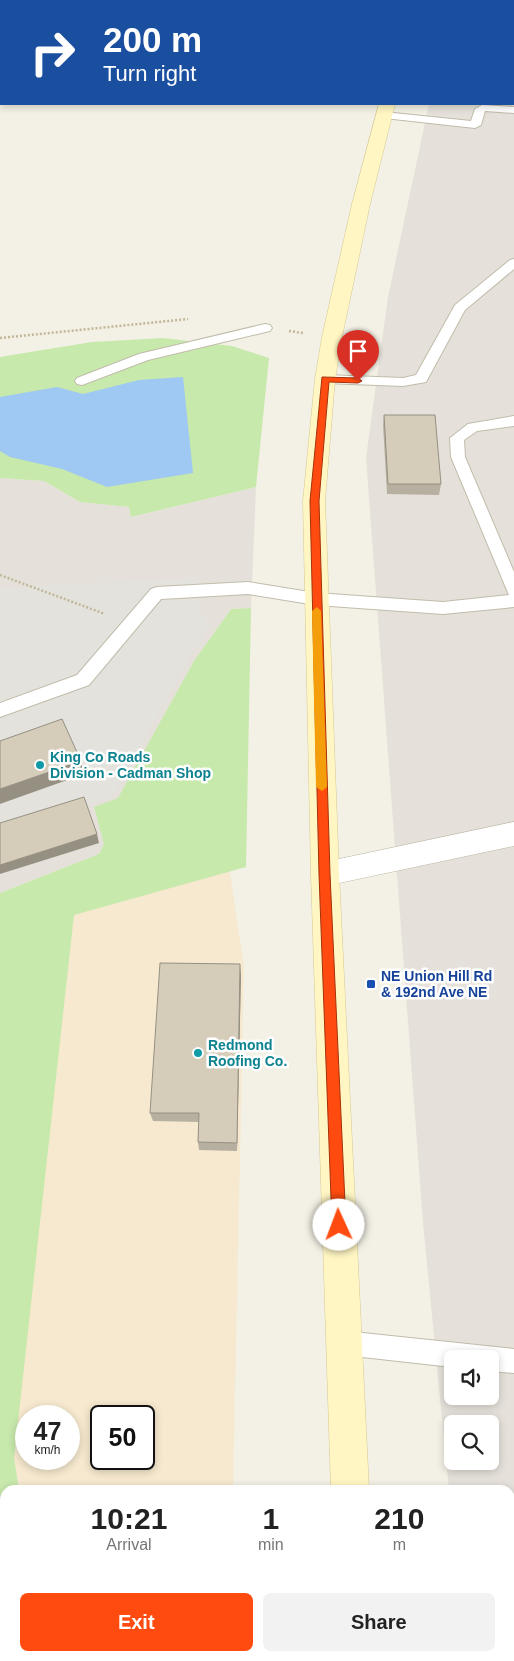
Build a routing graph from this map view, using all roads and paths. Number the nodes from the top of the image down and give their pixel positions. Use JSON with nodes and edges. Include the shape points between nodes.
{"nodes":[{"id":1,"x":385,"y":109,"type":"edge"},
{"id":2,"x":514,"y":110,"type":"edge"},
{"id":3,"x":514,"y":263,"type":"edge"},
{"id":4,"x":265,"y":328,"type":"dead end"},
{"id":5,"x":325,"y":379,"type":"junction"},
{"id":6,"x":82,"y":381,"type":"dead end"},
{"id":7,"x":514,"y":422,"type":"edge"},
{"id":8,"x":0,"y":575,"type":"edge"},
{"id":9,"x":514,"y":591,"type":"edge"},
{"id":10,"x":316,"y":599,"type":"junction"},
{"id":11,"x":514,"y":601,"type":"edge"},
{"id":12,"x":131,"y":623,"type":"junction"},
{"id":13,"x":0,"y":710,"type":"edge"},
{"id":14,"x":514,"y":834,"type":"edge"},
{"id":15,"x":324,"y":874,"type":"junction"},
{"id":16,"x":344,"y":1342,"type":"junction"},
{"id":17,"x":514,"y":1360,"type":"edge"},
{"id":18,"x":350,"y":1485,"type":"edge"}],
"edges":[{"from":1,"to":2,"type":"lane","via":[[475,125],[482,108]]},
{"from":1,"to":5,"type":"main road","via":[[355,232]]},
{"from":3,"to":5,"type":"lane","via":[[460,308],[421,379],[403,382]]},
{"from":4,"to":6,"type":"lane","via":[[144,357]]},
{"from":5,"to":10,"type":"main road","via":[[314,501]]},
{"from":7,"to":9,"type":"lane","via":[[473,427],[457,438],[458,457]]},
{"from":8,"to":12,"type":"path"},
{"from":10,"to":11,"type":"lane","via":[[443,608]]},
{"from":10,"to":12,"type":"lane","via":[[248,588],[156,593]]},
{"from":10,"to":15,"type":"main road"},
{"from":12,"to":13,"type":"lane","via":[[83,680]]},
{"from":14,"to":15,"type":"street"},
{"from":15,"to":16,"type":"main road"},
{"from":16,"to":17,"type":"lane"},
{"from":16,"to":18,"type":"main road"}]}
